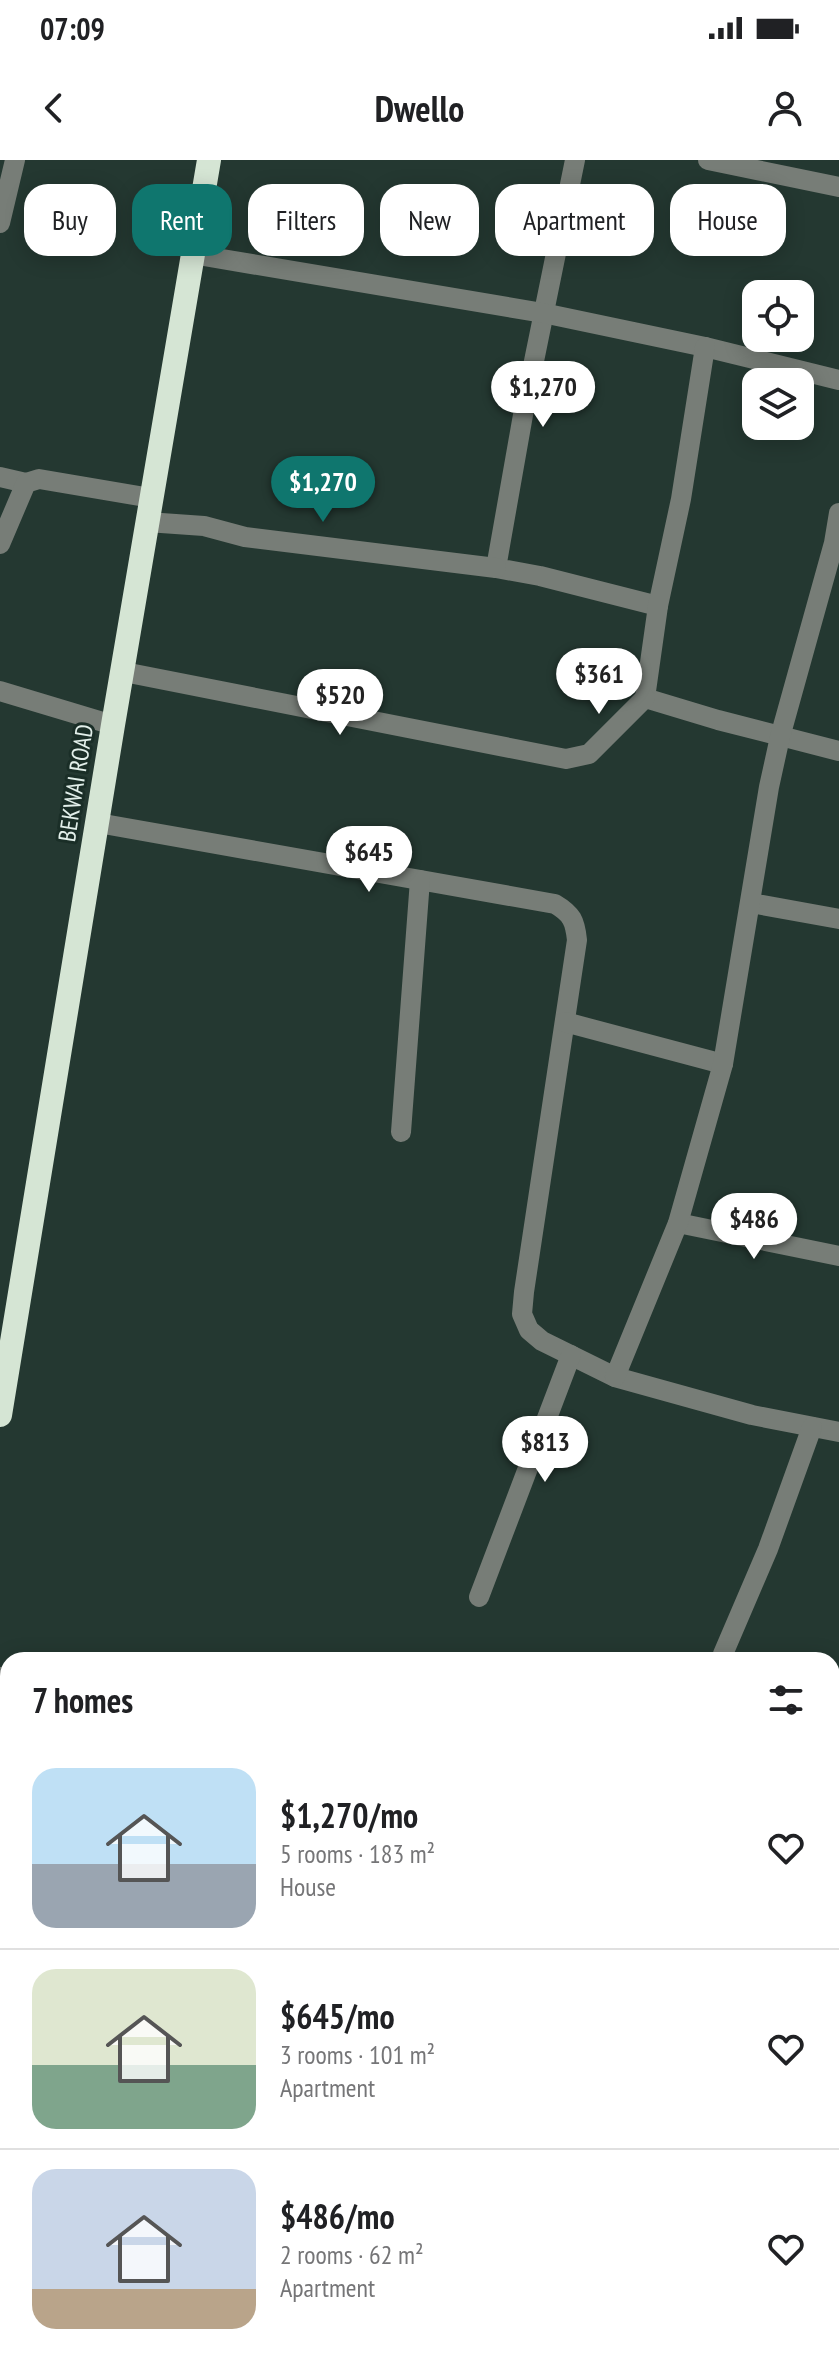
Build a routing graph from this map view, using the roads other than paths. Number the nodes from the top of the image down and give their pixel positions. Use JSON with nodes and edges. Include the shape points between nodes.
{"nodes":[{"id":1,"x":15,"y":160,"type":"edge"},
{"id":2,"x":209,"y":160,"type":"edge"},
{"id":3,"x":575,"y":160,"type":"edge"},
{"id":4,"x":708,"y":160,"type":"edge"},
{"id":5,"x":205,"y":184,"type":"edge"},
{"id":6,"x":839,"y":187,"type":"edge"},
{"id":7,"x":0,"y":223,"type":"edge"},
{"id":8,"x":192,"y":256,"type":"edge"},
{"id":9,"x":204,"y":256,"type":"edge"},
{"id":10,"x":543,"y":313,"type":"junction"},
{"id":11,"x":705,"y":347,"type":"junction"},
{"id":12,"x":839,"y":380,"type":"edge"},
{"id":13,"x":0,"y":477,"type":"edge"},
{"id":14,"x":26,"y":483,"type":"junction"},
{"id":15,"x":151,"y":498,"type":"junction"},
{"id":16,"x":839,"y":513,"type":"edge"},
{"id":17,"x":147,"y":522,"type":"junction"},
{"id":18,"x":0,"y":544,"type":"edge"},
{"id":19,"x":834,"y":562,"type":"edge"},
{"id":20,"x":496,"y":568,"type":"junction"},
{"id":21,"x":658,"y":606,"type":"junction"},
{"id":22,"x":124,"y":672,"type":"junction"},
{"id":23,"x":0,"y":691,"type":"edge"},
{"id":24,"x":645,"y":698,"type":"junction"},
{"id":25,"x":113,"y":725,"type":"junction"},
{"id":26,"x":780,"y":737,"type":"junction"},
{"id":27,"x":839,"y":751,"type":"edge"},
{"id":28,"x":98,"y":823,"type":"junction"},
{"id":29,"x":420,"y":880,"type":"junction"},
{"id":30,"x":751,"y":903,"type":"junction"},
{"id":31,"x":839,"y":919,"type":"edge"},
{"id":32,"x":565,"y":1022,"type":"junction"},
{"id":33,"x":723,"y":1064,"type":"junction"},
{"id":34,"x":401,"y":1132,"type":"dead end"},
{"id":35,"x":678,"y":1223,"type":"junction"},
{"id":36,"x":839,"y":1256,"type":"edge"},
{"id":37,"x":571,"y":1355,"type":"junction"},
{"id":38,"x":615,"y":1377,"type":"junction"},
{"id":39,"x":0,"y":1415,"type":"edge"},
{"id":40,"x":812,"y":1427,"type":"junction"},
{"id":41,"x":839,"y":1432,"type":"edge"},
{"id":42,"x":479,"y":1597,"type":"dead end"},
{"id":43,"x":724,"y":1652,"type":"edge"}],
"edges":[{"from":1,"to":7,"type":"street"},
{"from":2,"to":5,"type":"highway","name":"BEKWAI ROAD"},
{"from":3,"to":10,"type":"street"},
{"from":4,"to":6,"type":"street"},
{"from":8,"to":15,"type":"highway","name":"BEKWAI ROAD"},
{"from":9,"to":10,"type":"street"},
{"from":10,"to":11,"type":"street"},
{"from":10,"to":20,"type":"street"},
{"from":11,"to":12,"type":"street"},
{"from":11,"to":21,"type":"street"},
{"from":13,"to":14,"type":"street"},
{"from":14,"to":15,"type":"street","via":[[39,479]]},
{"from":14,"to":18,"type":"street"},
{"from":15,"to":17,"type":"highway","name":"BEKWAI ROAD"},
{"from":16,"to":19,"type":"street"},
{"from":17,"to":20,"type":"street"},
{"from":17,"to":22,"type":"highway","name":"BEKWAI ROAD"},
{"from":19,"to":26,"type":"street"},
{"from":20,"to":21,"type":"street"},
{"from":21,"to":24,"type":"street"},
{"from":22,"to":24,"type":"street","via":[[566,759],[589,754]]},
{"from":22,"to":25,"type":"highway","name":"BEKWAI ROAD"},
{"from":23,"to":25,"type":"street"},
{"from":24,"to":26,"type":"street"},
{"from":25,"to":28,"type":"highway","name":"BEKWAI ROAD"},
{"from":26,"to":27,"type":"street"},
{"from":26,"to":30,"type":"street"},
{"from":28,"to":29,"type":"street"},
{"from":28,"to":39,"type":"highway","name":"BEKWAI ROAD"},
{"from":29,"to":32,"type":"street","via":[[555,904],[570,913],[577,940]]},
{"from":29,"to":34,"type":"street"},
{"from":30,"to":31,"type":"street"},
{"from":30,"to":33,"type":"street"},
{"from":32,"to":33,"type":"street"},
{"from":32,"to":37,"type":"street","via":[[522,1314],[542,1341]]},
{"from":33,"to":35,"type":"street"},
{"from":35,"to":36,"type":"street"},
{"from":35,"to":38,"type":"street"},
{"from":37,"to":38,"type":"street"},
{"from":37,"to":42,"type":"street"},
{"from":38,"to":40,"type":"street"},
{"from":40,"to":41,"type":"street"},
{"from":40,"to":43,"type":"street"}]}
